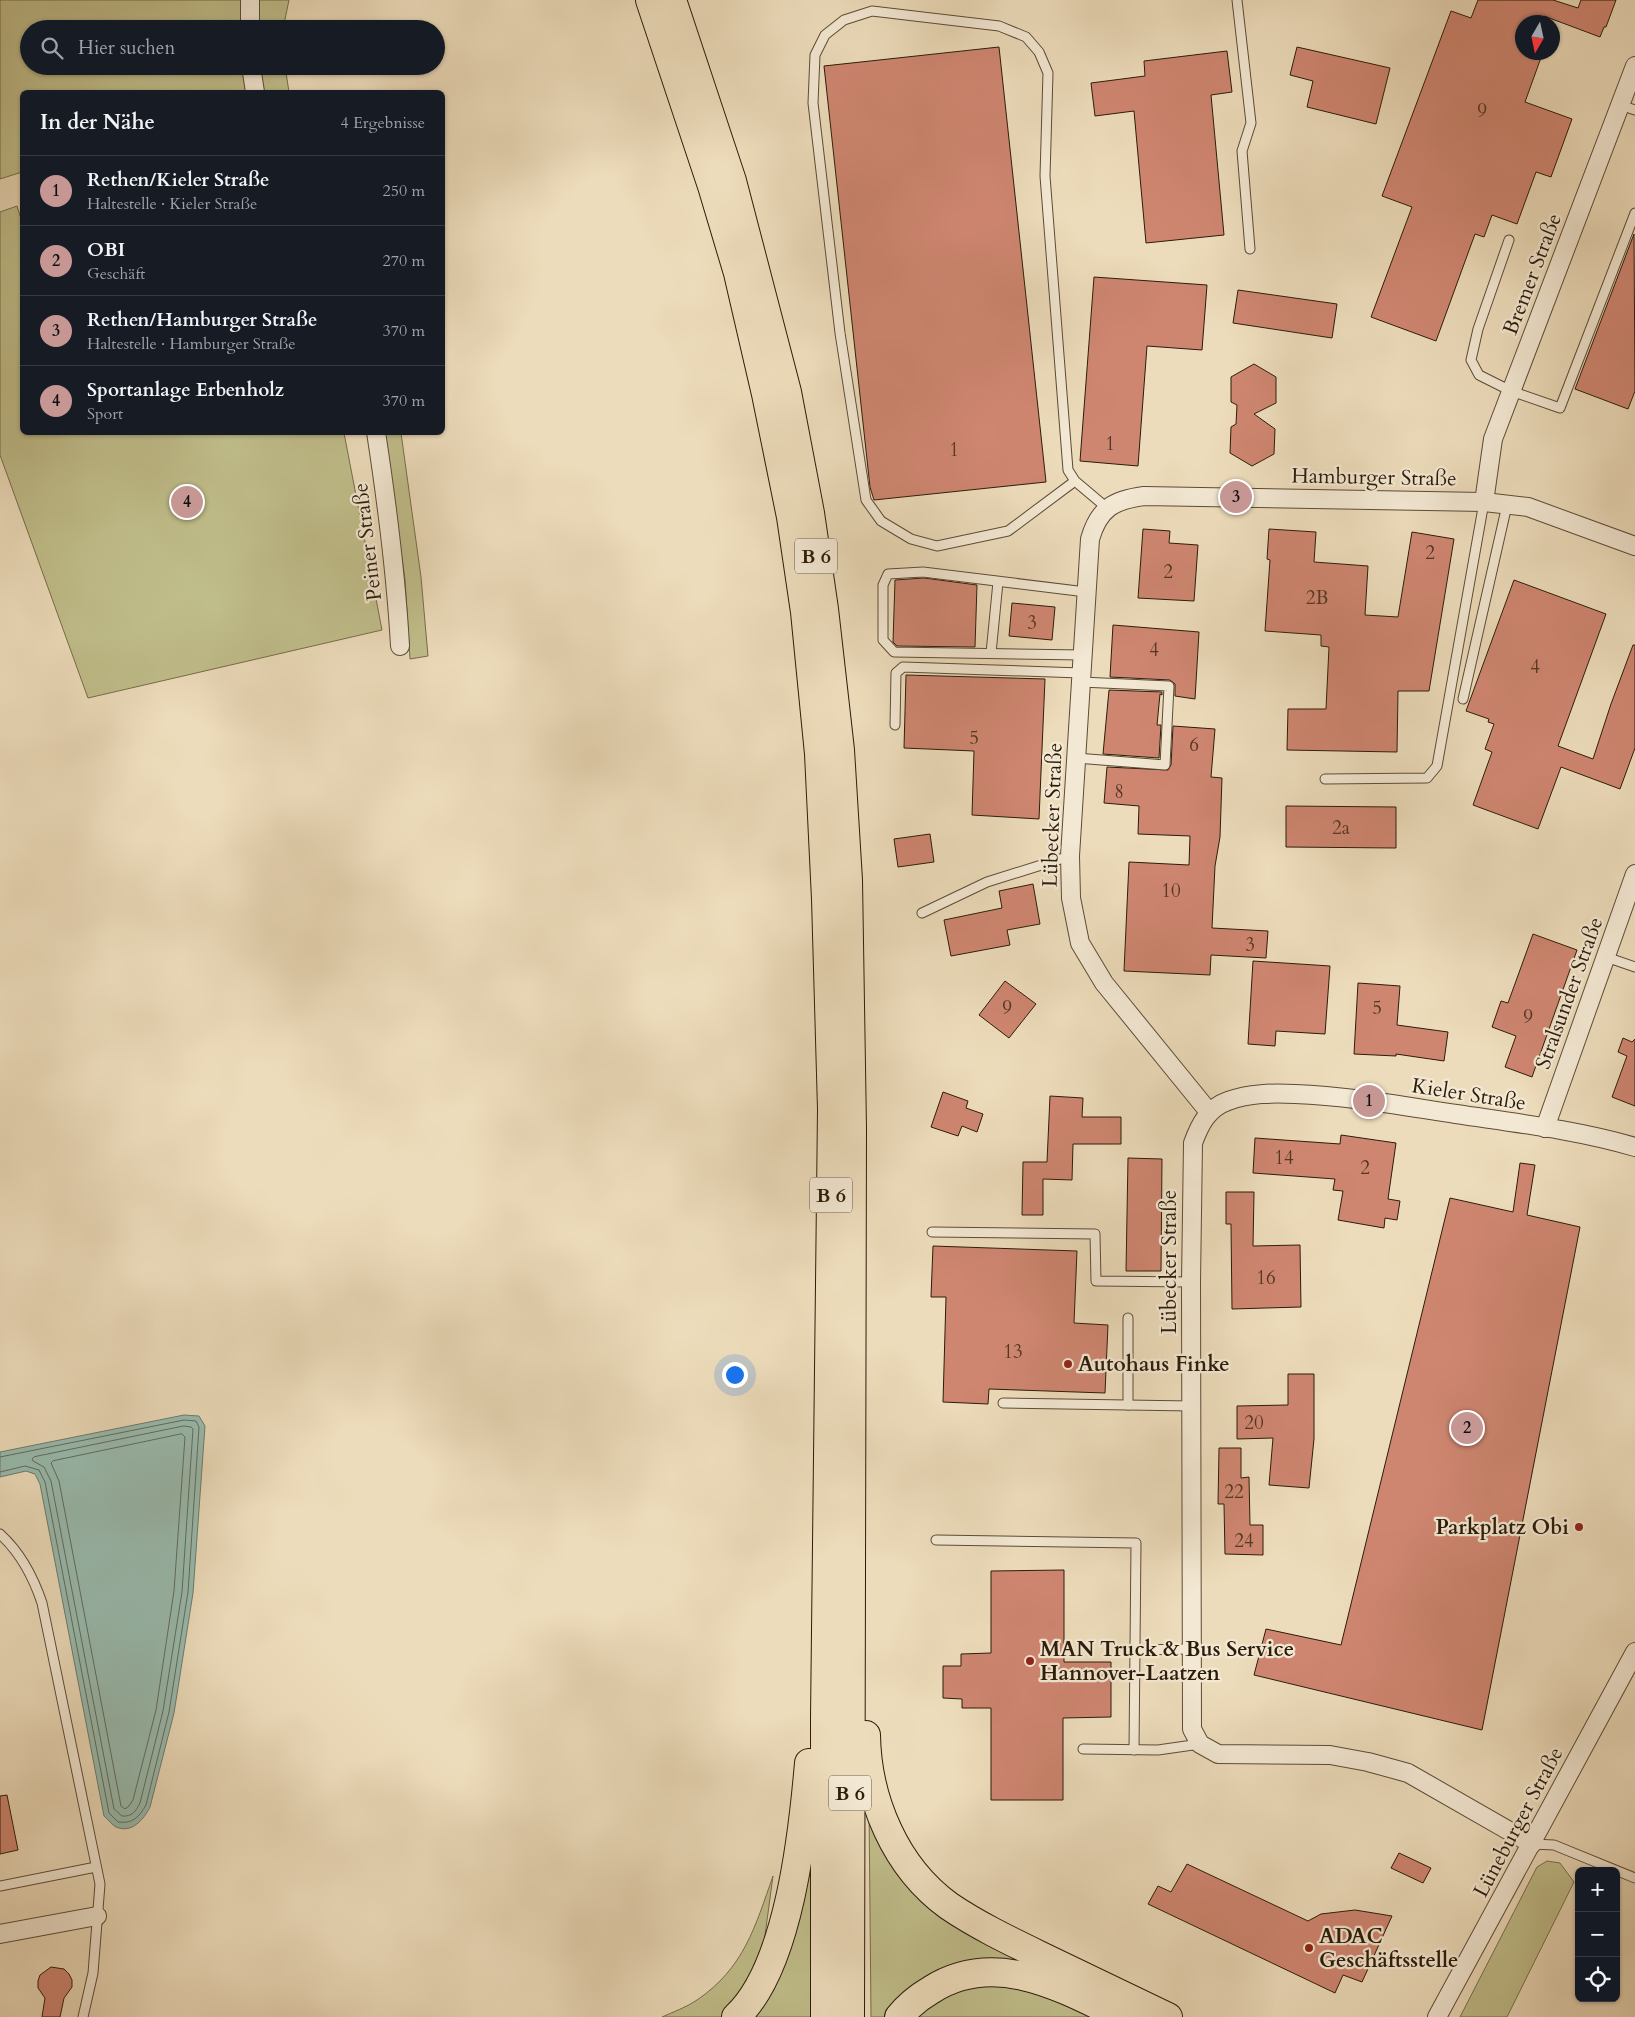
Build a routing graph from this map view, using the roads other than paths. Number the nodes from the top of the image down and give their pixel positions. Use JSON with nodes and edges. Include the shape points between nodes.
{"nodes":[{"id":1,"x":250,"y":0,"type":"edge"},
{"id":2,"x":650,"y":0,"type":"edge"},
{"id":3,"x":672,"y":0,"type":"edge"},
{"id":4,"x":1237,"y":0,"type":"edge"},
{"id":5,"x":250,"y":20,"type":"edge"},
{"id":6,"x":1635,"y":66,"type":"edge"},
{"id":7,"x":252,"y":75,"type":"edge"},
{"id":8,"x":255,"y":90,"type":"edge"},
{"id":9,"x":1628,"y":108,"type":"edge"},
{"id":10,"x":1635,"y":214,"type":"edge"},
{"id":11,"x":1509,"y":240,"type":"dead end"},
{"id":12,"x":1250,"y":249,"type":"dead end"},
{"id":13,"x":1511,"y":391,"type":"junction"},
{"id":14,"x":376,"y":435,"type":"edge"},
{"id":15,"x":1075,"y":481,"type":"junction"},
{"id":16,"x":1484,"y":502,"type":"junction"},
{"id":17,"x":1507,"y":505,"type":"junction"},
{"id":18,"x":1107,"y":508,"type":"junction"},
{"id":19,"x":1635,"y":546,"type":"edge"},
{"id":20,"x":998,"y":582,"type":"junction"},
{"id":21,"x":1086,"y":592,"type":"junction"},
{"id":22,"x":400,"y":646,"type":"dead end"},
{"id":23,"x":991,"y":653,"type":"junction"},
{"id":24,"x":1082,"y":655,"type":"junction"},
{"id":25,"x":1081,"y":677,"type":"junction"},
{"id":26,"x":1463,"y":699,"type":"dead end"},
{"id":27,"x":895,"y":725,"type":"dead end"},
{"id":28,"x":1076,"y":758,"type":"junction"},
{"id":29,"x":1325,"y":779,"type":"dead end"},
{"id":30,"x":1070,"y":856,"type":"junction"},
{"id":31,"x":1635,"y":874,"type":"edge"},
{"id":32,"x":922,"y":913,"type":"dead end"},
{"id":33,"x":1606,"y":957,"type":"junction"},
{"id":34,"x":1635,"y":967,"type":"edge"},
{"id":35,"x":1209,"y":1112,"type":"junction"},
{"id":36,"x":1545,"y":1128,"type":"junction"},
{"id":37,"x":1635,"y":1147,"type":"edge"},
{"id":38,"x":932,"y":1232,"type":"dead end"},
{"id":39,"x":1191,"y":1282,"type":"junction"},
{"id":40,"x":1128,"y":1318,"type":"dead end"},
{"id":41,"x":1003,"y":1403,"type":"dead end"},
{"id":42,"x":1128,"y":1405,"type":"junction"},
{"id":43,"x":1191,"y":1406,"type":"junction"},
{"id":44,"x":0,"y":1534,"type":"edge"},
{"id":45,"x":936,"y":1540,"type":"dead end"},
{"id":46,"x":851,"y":1570,"type":"junction"},
{"id":47,"x":1192,"y":1649,"type":"junction"},
{"id":48,"x":1135,"y":1650,"type":"junction"},
{"id":49,"x":1635,"y":1652,"type":"edge"},
{"id":50,"x":825,"y":1718,"type":"junction"},
{"id":51,"x":1200,"y":1744,"type":"junction"},
{"id":52,"x":1083,"y":1749,"type":"dead end"},
{"id":53,"x":1134,"y":1750,"type":"junction"},
{"id":54,"x":1532,"y":1844,"type":"junction"},
{"id":55,"x":96,"y":1866,"type":"junction"},
{"id":56,"x":1635,"y":1878,"type":"edge"},
{"id":57,"x":0,"y":1886,"type":"edge"},
{"id":58,"x":97,"y":1916,"type":"junction"},
{"id":59,"x":0,"y":1934,"type":"edge"},
{"id":60,"x":1439,"y":2016,"type":"edge"},
{"id":61,"x":82,"y":2017,"type":"edge"},
{"id":62,"x":736,"y":2017,"type":"edge"},
{"id":63,"x":825,"y":2017,"type":"edge"},
{"id":64,"x":850,"y":2017,"type":"edge"},
{"id":65,"x":899,"y":2017,"type":"edge"},
{"id":66,"x":1122,"y":2017,"type":"edge"},
{"id":67,"x":1168,"y":2017,"type":"edge"}],
"edges":[{"from":1,"to":5,"type":"street"},
{"from":2,"to":50,"type":"highway","number":"B 6","via":[[738,274],[791,517],[806,621],[821,792],[832,1109]]},
{"from":3,"to":46,"type":"highway","number":"B 6","via":[[732,181],[787,392],[814,542],[840,750],[848,880],[852,1109]]},
{"from":4,"to":12,"type":"lane","via":[[1251,123],[1242,152]]},
{"from":6,"to":9,"type":"street","name":"Bremer Straße"},
{"from":7,"to":8,"type":"street"},
{"from":9,"to":13,"type":"street","name":"Bremer Straße"},
{"from":10,"to":13,"type":"lane","via":[[1560,408]]},
{"from":11,"to":13,"type":"lane","via":[[1478,329],[1471,360],[1479,375]]},
{"from":13,"to":16,"type":"street","name":"Bremer Straße","via":[[1493,439]]},
{"from":14,"to":22,"type":"street","name":"Peiner Straße","via":[[394,559]]},
{"from":15,"to":15,"type":"lane","via":[[1068,470],[1045,176],[1048,73],[1039,52],[1026,37],[999,26],[872,11],[844,20],[825,35],[815,56],[813,103],[840,333],[866,500],[881,521],[912,539],[937,546],[1008,530]]},
{"from":15,"to":18,"type":"lane"},
{"from":16,"to":17,"type":"street","name":"Hamburger Straße"},
{"from":16,"to":18,"type":"street","name":"Hamburger Straße","via":[[1144,496],[1123,499]]},
{"from":16,"to":29,"type":"lane","via":[[1437,766],[1427,778]]},
{"from":17,"to":19,"type":"street","name":"Hamburger Straße","via":[[1528,508]]},
{"from":17,"to":26,"type":"lane"},
{"from":18,"to":21,"type":"street","name":"Lübecker Straße","via":[[1094,523],[1090,539]]},
{"from":20,"to":21,"type":"lane"},
{"from":20,"to":23,"type":"lane"},
{"from":20,"to":23,"type":"lane","via":[[924,572],[888,574],[883,585],[883,640],[894,652]]},
{"from":21,"to":24,"type":"street","name":"Lübecker Straße"},
{"from":23,"to":24,"type":"lane"},
{"from":24,"to":25,"type":"street","name":"Lübecker Straße"},
{"from":25,"to":27,"type":"lane","via":[[902,667],[896,673]]},
{"from":25,"to":28,"type":"street","name":"Lübecker Straße"},
{"from":25,"to":28,"type":"lane","via":[[1169,686],[1165,765]]},
{"from":28,"to":30,"type":"street","name":"Lübecker Straße"},
{"from":30,"to":32,"type":"lane","via":[[987,882]]},
{"from":30,"to":35,"type":"street","name":"Lübecker Straße","via":[[1071,898],[1080,943],[1104,983]]},
{"from":31,"to":33,"type":"street","name":"Stralsunder Straße"},
{"from":33,"to":34,"type":"lane"},
{"from":33,"to":36,"type":"street","name":"Stralsunder Straße"},
{"from":35,"to":36,"type":"street","name":"Kieler Straße","via":[[1227,1101],[1258,1093],[1327,1095]]},
{"from":35,"to":39,"type":"street","name":"Lübecker Straße","via":[[1193,1143]]},
{"from":36,"to":37,"type":"street","name":"Kieler Straße"},
{"from":38,"to":39,"type":"lane","via":[[1096,1234],[1096,1280]]},
{"from":39,"to":43,"type":"street","name":"Lübecker Straße"},
{"from":40,"to":42,"type":"lane"},
{"from":41,"to":42,"type":"lane"},
{"from":42,"to":43,"type":"lane"},
{"from":43,"to":47,"type":"street","name":"Lübecker Straße"},
{"from":44,"to":55,"type":"lane","via":[[13,1545],[25,1564],[42,1603]]},
{"from":45,"to":48,"type":"lane","via":[[1136,1543]]},
{"from":46,"to":64,"type":"highway","number":"B 6"},
{"from":46,"to":67,"type":"highway","via":[[864,1608],[866,1738],[871,1786],[891,1838],[907,1864],[947,1905],[981,1926]]},
{"from":47,"to":48,"type":"lane"},
{"from":47,"to":51,"type":"street","name":"Lübecker Straße","via":[[1192,1729]]},
{"from":48,"to":53,"type":"lane"},
{"from":49,"to":54,"type":"street","name":"Lüneburger Straße"},
{"from":50,"to":62,"type":"highway","via":[[810,1745],[804,1818],[780,1934],[759,1988]]},
{"from":50,"to":63,"type":"highway","number":"B 6"},
{"from":51,"to":53,"type":"lane"},
{"from":51,"to":54,"type":"street","via":[[1218,1754],[1330,1756],[1408,1773]]},
{"from":52,"to":53,"type":"lane"},
{"from":54,"to":56,"type":"lane","via":[[1554,1844]]},
{"from":54,"to":60,"type":"street","name":"Lüneburger Straße"},
{"from":55,"to":57,"type":"lane"},
{"from":55,"to":58,"type":"lane","via":[[100,1884]]},
{"from":58,"to":59,"type":"street"},
{"from":58,"to":61,"type":"lane","via":[[93,1973]]},
{"from":65,"to":66,"type":"highway","via":[[918,1998],[943,1982],[973,1974],[1004,1972],[1038,1979]]}]}
